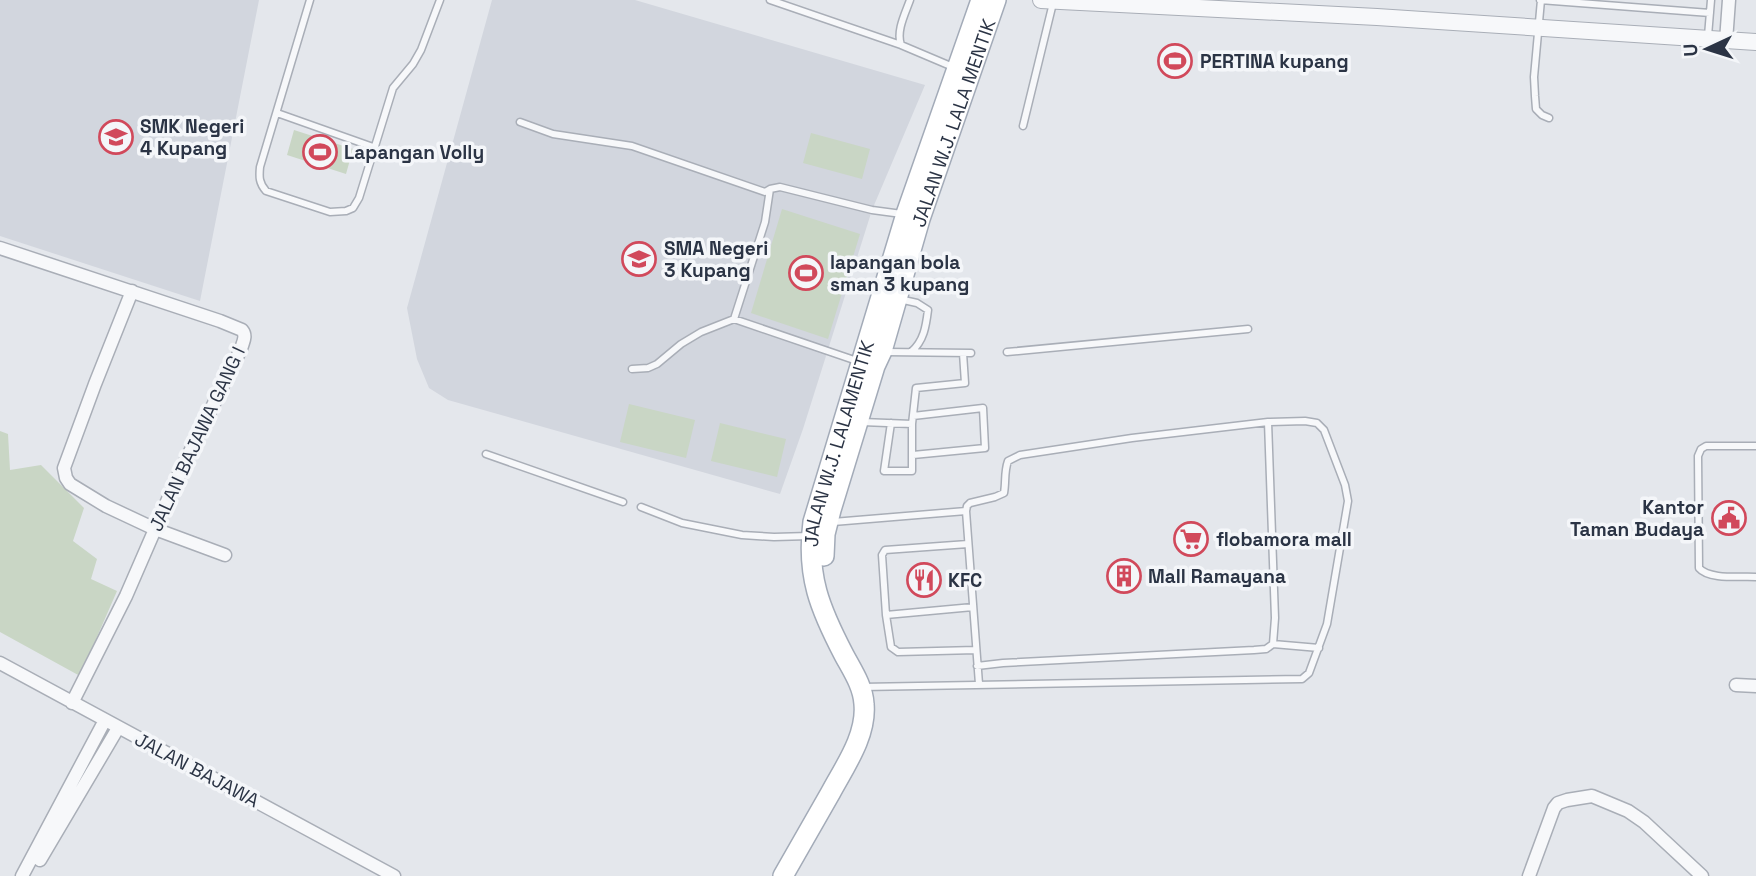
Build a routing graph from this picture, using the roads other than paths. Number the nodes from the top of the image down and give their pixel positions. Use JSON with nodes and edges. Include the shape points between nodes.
{"nodes":[{"id":1,"x":310,"y":0,"type":"edge"},
{"id":2,"x":439,"y":0,"type":"edge"},
{"id":3,"x":770,"y":0,"type":"edge"},
{"id":4,"x":910,"y":0,"type":"edge"},
{"id":5,"x":981,"y":0,"type":"edge"},
{"id":6,"x":996,"y":0,"type":"edge"},
{"id":7,"x":1541,"y":0,"type":"edge"},
{"id":8,"x":1711,"y":0,"type":"edge"},
{"id":9,"x":1729,"y":0,"type":"edge"},
{"id":10,"x":1047,"y":1,"type":"edge"},
{"id":11,"x":1710,"y":13,"type":"junction"},
{"id":12,"x":1538,"y":28,"type":"junction"},
{"id":13,"x":1707,"y":40,"type":"junction"},
{"id":14,"x":1726,"y":41,"type":"junction"},
{"id":15,"x":1756,"y":42,"type":"edge"},
{"id":16,"x":901,"y":45,"type":"junction"},
{"id":17,"x":964,"y":72,"type":"junction"},
{"id":18,"x":277,"y":113,"type":"junction"},
{"id":19,"x":1549,"y":118,"type":"dead end"},
{"id":20,"x":520,"y":122,"type":"dead end"},
{"id":21,"x":1023,"y":126,"type":"dead end"},
{"id":22,"x":373,"y":147,"type":"junction"},
{"id":23,"x":770,"y":189,"type":"junction"},
{"id":24,"x":913,"y":217,"type":"junction"},
{"id":25,"x":0,"y":248,"type":"edge"},
{"id":26,"x":132,"y":291,"type":"junction"},
{"id":27,"x":897,"y":299,"type":"junction"},
{"id":28,"x":734,"y":318,"type":"junction"},
{"id":29,"x":1248,"y":329,"type":"dead end"},
{"id":30,"x":911,"y":352,"type":"junction"},
{"id":31,"x":1007,"y":352,"type":"dead end"},
{"id":32,"x":871,"y":357,"type":"junction"},
{"id":33,"x":632,"y":369,"type":"dead end"},
{"id":34,"x":913,"y":416,"type":"junction"},
{"id":35,"x":858,"y":421,"type":"junction"},
{"id":36,"x":1268,"y":422,"type":"junction"},
{"id":37,"x":891,"y":423,"type":"junction"},
{"id":38,"x":912,"y":424,"type":"junction"},
{"id":39,"x":1756,"y":446,"type":"edge"},
{"id":40,"x":486,"y":454,"type":"dead end"},
{"id":41,"x":913,"y":455,"type":"junction"},
{"id":42,"x":623,"y":502,"type":"dead end"},
{"id":43,"x":641,"y":507,"type":"dead end"},
{"id":44,"x":966,"y":512,"type":"junction"},
{"id":45,"x":155,"y":529,"type":"junction"},
{"id":46,"x":819,"y":529,"type":"junction"},
{"id":47,"x":968,"y":544,"type":"junction"},
{"id":48,"x":225,"y":555,"type":"dead end"},
{"id":49,"x":1756,"y":577,"type":"edge"},
{"id":50,"x":973,"y":607,"type":"junction"},
{"id":51,"x":886,"y":615,"type":"junction"},
{"id":52,"x":1273,"y":644,"type":"junction"},
{"id":53,"x":1319,"y":648,"type":"junction"},
{"id":54,"x":976,"y":650,"type":"junction"},
{"id":55,"x":0,"y":663,"type":"edge"},
{"id":56,"x":977,"y":666,"type":"junction"},
{"id":57,"x":979,"y":684,"type":"junction"},
{"id":58,"x":1735,"y":685,"type":"dead end"},
{"id":59,"x":866,"y":686,"type":"junction"},
{"id":60,"x":1756,"y":686,"type":"edge"},
{"id":61,"x":72,"y":703,"type":"junction"},
{"id":62,"x":105,"y":720,"type":"junction"},
{"id":63,"x":118,"y":728,"type":"junction"},
{"id":64,"x":22,"y":876,"type":"edge"},
{"id":65,"x":30,"y":876,"type":"edge"},
{"id":66,"x":394,"y":876,"type":"edge"},
{"id":67,"x":783,"y":876,"type":"edge"},
{"id":68,"x":795,"y":876,"type":"edge"},
{"id":69,"x":1529,"y":876,"type":"edge"},
{"id":70,"x":1702,"y":876,"type":"edge"}],
"edges":[{"from":1,"to":18,"type":"lane"},
{"from":2,"to":22,"type":"lane","via":[[417,57],[393,88]]},
{"from":3,"to":16,"type":"lane"},
{"from":4,"to":16,"type":"lane","via":[[900,29]]},
{"from":5,"to":17,"type":"main road"},
{"from":6,"to":17,"type":"main road","name":"JALAN W.J. LALA MENTIK"},
{"from":7,"to":11,"type":"lane"},
{"from":7,"to":12,"type":"lane"},
{"from":8,"to":11,"type":"lane"},
{"from":9,"to":14,"type":"street"},
{"from":10,"to":12,"type":"street"},
{"from":10,"to":21,"type":"lane"},
{"from":11,"to":13,"type":"lane"},
{"from":12,"to":13,"type":"street"},
{"from":12,"to":19,"type":"lane","via":[[1536,109]]},
{"from":13,"to":14,"type":"street"},
{"from":14,"to":15,"type":"street"},
{"from":16,"to":17,"type":"lane"},
{"from":17,"to":24,"type":"main road","name":"JALAN W.J. LALA MENTIK"},
{"from":18,"to":22,"type":"lane"},
{"from":18,"to":22,"type":"lane","via":[[259,178],[265,191],[284,198],[330,212],[353,208]]},
{"from":20,"to":23,"type":"lane","via":[[553,134],[632,146],[765,192]]},
{"from":23,"to":24,"type":"lane","via":[[780,187]]},
{"from":23,"to":28,"type":"lane","via":[[765,222]]},
{"from":24,"to":27,"type":"main road","name":"JALAN W.J. LALA MENTIK"},
{"from":24,"to":32,"type":"main road","name":"JALAN W.J. LALAMENTIK"},
{"from":25,"to":26,"type":"street","name":"JALAN BAJAWA GANG I"},
{"from":26,"to":45,"type":"street","via":[[64,468],[66,478],[77,489]]},
{"from":26,"to":45,"type":"street","name":"JALAN BAJAWA GANG I","via":[[242,330],[245,338]]},
{"from":27,"to":30,"type":"lane","via":[[928,310],[925,331]]},
{"from":27,"to":32,"type":"main road","name":"JALAN W.J. LALA MENTIK"},
{"from":28,"to":32,"type":"lane"},
{"from":28,"to":33,"type":"lane","via":[[701,332],[657,364]]},
{"from":29,"to":31,"type":"lane"},
{"from":30,"to":32,"type":"lane"},
{"from":30,"to":34,"type":"lane","via":[[967,353],[965,383],[916,388]]},
{"from":32,"to":35,"type":"main road","name":"JALAN W.J. LALA MENTIK"},
{"from":32,"to":46,"type":"main road","name":"JALAN W.J. LALAMENTIK"},
{"from":34,"to":38,"type":"lane"},
{"from":34,"to":41,"type":"lane","via":[[983,408],[985,448]]},
{"from":35,"to":37,"type":"lane"},
{"from":35,"to":46,"type":"main road","name":"JALAN W.J. LALA MENTIK"},
{"from":36,"to":44,"type":"lane","via":[[1020,455],[1008,461],[1004,493],[970,503]]},
{"from":36,"to":52,"type":"lane"},
{"from":36,"to":53,"type":"lane","via":[[1317,423],[1345,485],[1348,500],[1340,552]]},
{"from":37,"to":38,"type":"lane"},
{"from":37,"to":41,"type":"lane","via":[[884,471],[912,471]]},
{"from":38,"to":41,"type":"lane"},
{"from":39,"to":49,"type":"lane","via":[[1701,449],[1698,564],[1701,572],[1718,576]]},
{"from":40,"to":42,"type":"lane"},
{"from":43,"to":46,"type":"lane","via":[[682,523],[742,535],[774,537]]},
{"from":44,"to":46,"type":"lane"},
{"from":44,"to":47,"type":"lane"},
{"from":45,"to":48,"type":"street"},
{"from":45,"to":61,"type":"street","name":"JALAN BAJAWA GANG I"},
{"from":46,"to":59,"type":"main road","name":"JALAN W.J. LALA MENTIK","via":[[827,584]]},
{"from":47,"to":50,"type":"lane"},
{"from":47,"to":51,"type":"lane","via":[[886,550]]},
{"from":50,"to":51,"type":"lane"},
{"from":50,"to":54,"type":"lane"},
{"from":51,"to":54,"type":"lane","via":[[891,647],[898,652]]},
{"from":52,"to":53,"type":"lane"},
{"from":52,"to":56,"type":"lane","via":[[1254,650]]},
{"from":53,"to":57,"type":"lane","via":[[1302,679]]},
{"from":54,"to":56,"type":"lane"},
{"from":55,"to":61,"type":"street","name":"JALAN BAJAWA"},
{"from":56,"to":57,"type":"lane"},
{"from":57,"to":59,"type":"lane"},
{"from":58,"to":60,"type":"street"},
{"from":59,"to":67,"type":"main road","via":[[863,720],[852,753]]},
{"from":59,"to":68,"type":"main road","name":"JALAN W.J. LALA MENTIK","via":[[874,705],[873,724],[860,759]]},
{"from":61,"to":62,"type":"street","name":"JALAN BAJAWA"},
{"from":62,"to":63,"type":"street","name":"JALAN BAJAWA"},
{"from":62,"to":64,"type":"street"},
{"from":63,"to":65,"type":"street"},
{"from":63,"to":66,"type":"street","name":"JALAN BAJAWA"},
{"from":69,"to":70,"type":"street","via":[[1554,808],[1558,803],[1592,796],[1644,822]]}]}
